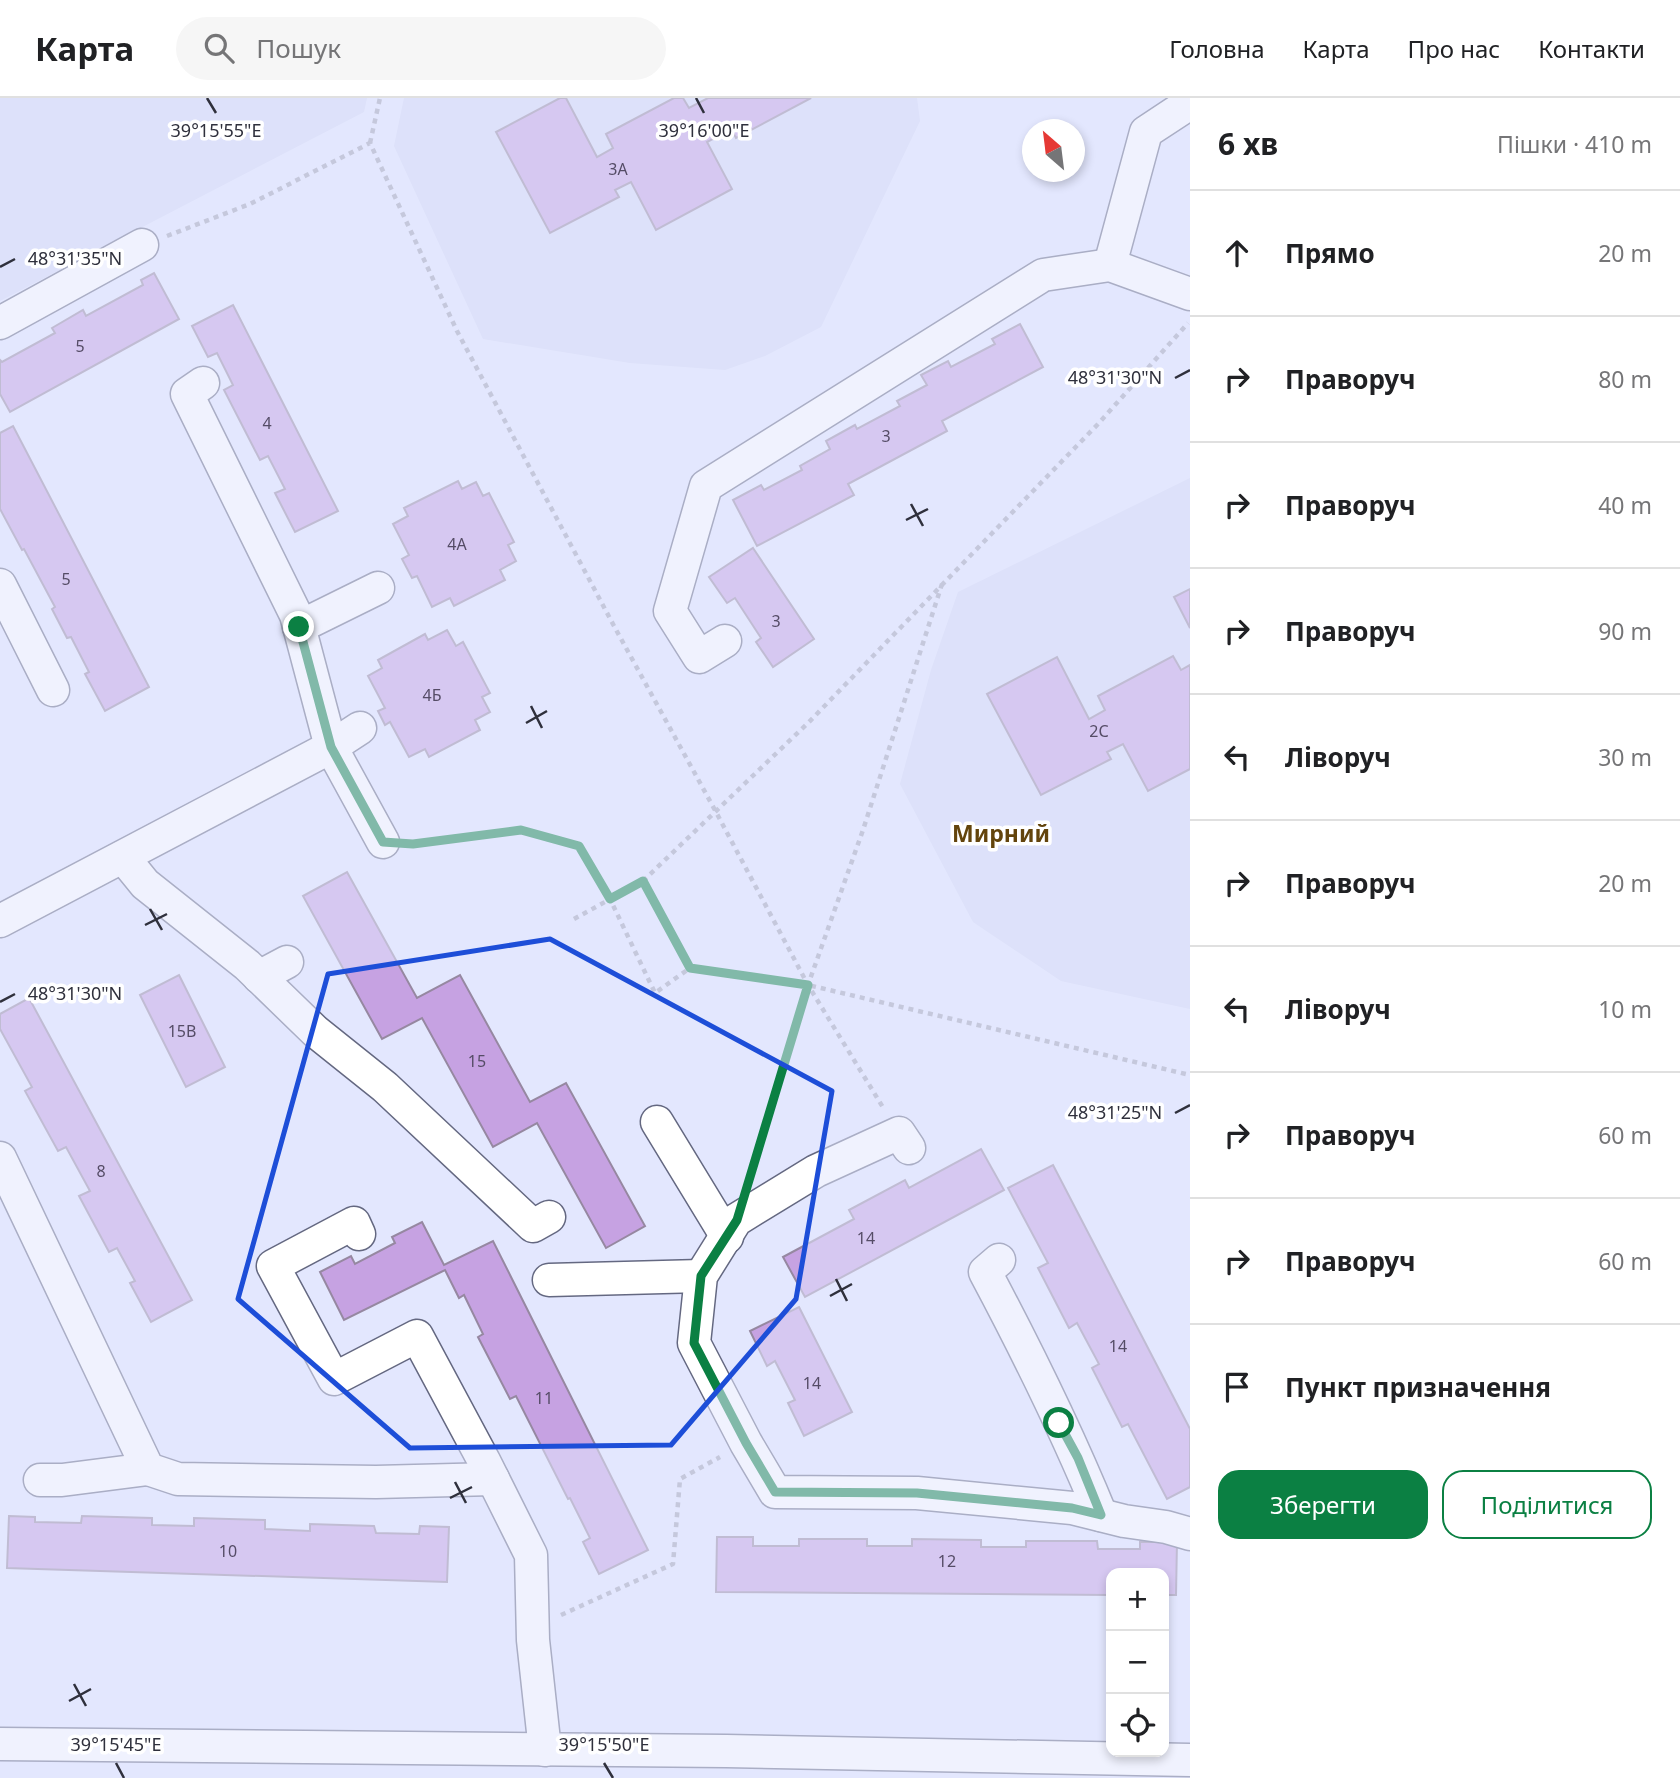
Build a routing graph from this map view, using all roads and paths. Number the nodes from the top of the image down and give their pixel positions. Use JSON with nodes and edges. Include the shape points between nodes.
{"nodes":[{"id":1,"x":380,"y":98,"type":"edge"},
{"id":2,"x":1190,"y":103,"type":"edge"},
{"id":3,"x":370,"y":143,"type":"junction"},
{"id":4,"x":142,"y":245,"type":"joint"},
{"id":5,"x":1110,"y":265,"type":"junction"},
{"id":6,"x":1190,"y":294,"type":"edge"},
{"id":7,"x":1190,"y":321,"type":"edge"},
{"id":8,"x":13,"y":323,"type":"edge"},
{"id":9,"x":203,"y":383,"type":"dead end"},
{"id":10,"x":942,"y":583,"type":"junction"},
{"id":11,"x":8,"y":588,"type":"edge"},
{"id":12,"x":378,"y":588,"type":"dead end"},
{"id":13,"x":299,"y":627,"type":"junction"},
{"id":14,"x":725,"y":641,"type":"dead end"},
{"id":15,"x":54,"y":679,"type":"dead end"},
{"id":16,"x":360,"y":729,"type":"dead end"},
{"id":17,"x":331,"y":747,"type":"junction"},
{"id":18,"x":716,"y":811,"type":"junction"},
{"id":19,"x":383,"y":842,"type":"joint"},
{"id":20,"x":123,"y":857,"type":"junction"},
{"id":21,"x":643,"y":881,"type":"junction"},
{"id":22,"x":610,"y":899,"type":"junction"},
{"id":23,"x":574,"y":919,"type":"dead end"},
{"id":24,"x":0,"y":921,"type":"edge"},
{"id":25,"x":287,"y":962,"type":"dead end"},
{"id":26,"x":690,"y":968,"type":"junction"},
{"id":27,"x":259,"y":977,"type":"junction"},
{"id":28,"x":808,"y":985,"type":"junction"},
{"id":29,"x":1190,"y":1075,"type":"edge"},
{"id":30,"x":657,"y":1122,"type":"dead end"},
{"id":31,"x":904,"y":1141,"type":"joint"},
{"id":32,"x":0,"y":1158,"type":"edge"},
{"id":33,"x":549,"y":1217,"type":"dead end"},
{"id":34,"x":732,"y":1228,"type":"junction"},
{"id":35,"x":359,"y":1234,"type":"dead end"},
{"id":36,"x":999,"y":1260,"type":"dead end"},
{"id":37,"x":701,"y":1276,"type":"junction"},
{"id":38,"x":549,"y":1280,"type":"dead end"},
{"id":39,"x":746,"y":1443,"type":"junction"},
{"id":40,"x":148,"y":1469,"type":"junction"},
{"id":41,"x":493,"y":1479,"type":"junction"},
{"id":42,"x":53,"y":1485,"type":"dead end"},
{"id":43,"x":1116,"y":1522,"type":"junction"},
{"id":44,"x":1190,"y":1534,"type":"edge"},
{"id":45,"x":533,"y":1628,"type":"junction"},
{"id":46,"x":0,"y":1744,"type":"edge"},
{"id":47,"x":545,"y":1750,"type":"junction"},
{"id":48,"x":1190,"y":1760,"type":"edge"}],
"edges":[{"from":1,"to":3,"type":"path"},
{"from":2,"to":5,"type":"street","via":[[1146,132]]},
{"from":3,"to":4,"type":"path","via":[[250,204]]},
{"from":3,"to":18,"type":"path","via":[[457,331]]},
{"from":4,"to":8,"type":"street","via":[[105,276]]},
{"from":5,"to":6,"type":"street"},
{"from":5,"to":14,"type":"street","via":[[1043,275],[965,334],[868,396],[770,457],[706,486],[670,611],[699,657]]},
{"from":7,"to":10,"type":"path","via":[[1099,423]]},
{"from":9,"to":13,"type":"street","via":[[187,394],[242,489]]},
{"from":10,"to":18,"type":"path"},
{"from":10,"to":28,"type":"path"},
{"from":11,"to":15,"type":"street"},
{"from":12,"to":13,"type":"street"},
{"from":13,"to":17,"type":"street"},
{"from":16,"to":17,"type":"street"},
{"from":17,"to":19,"type":"street"},
{"from":17,"to":20,"type":"street"},
{"from":18,"to":21,"type":"path"},
{"from":18,"to":28,"type":"path"},
{"from":19,"to":22,"type":"path","via":[[413,844],[521,830],[579,846]]},
{"from":20,"to":24,"type":"street"},
{"from":20,"to":27,"type":"street","via":[[145,884]]},
{"from":21,"to":22,"type":"path"},
{"from":21,"to":26,"type":"path"},
{"from":22,"to":23,"type":"path"},
{"from":22,"to":26,"type":"path","via":[[655,993]]},
{"from":25,"to":27,"type":"street"},
{"from":26,"to":28,"type":"path"},
{"from":27,"to":33,"type":"street","via":[[381,1068],[429,1110],[495,1175],[533,1226]]},
{"from":28,"to":29,"type":"path"},
{"from":28,"to":31,"type":"path"},
{"from":28,"to":34,"type":"path"},
{"from":30,"to":34,"type":"street"},
{"from":31,"to":34,"type":"street","via":[[816,1171],[796,1198]]},
{"from":32,"to":40,"type":"street","via":[[32,1202],[81,1301]]},
{"from":34,"to":37,"type":"street"},
{"from":35,"to":41,"type":"street","via":[[354,1223],[273,1266],[334,1379],[425,1333],[482,1439]]},
{"from":36,"to":43,"type":"street","via":[[985,1272],[1045,1366]]},
{"from":37,"to":38,"type":"street"},
{"from":37,"to":39,"type":"street","via":[[694,1343],[735,1402]]},
{"from":39,"to":43,"type":"street","via":[[783,1504],[892,1503],[917,1493],[1006,1511],[1072,1508]]},
{"from":39,"to":45,"type":"path","via":[[680,1479],[673,1564]]},
{"from":40,"to":41,"type":"street","via":[[176,1489],[396,1489]]},
{"from":40,"to":42,"type":"street"},
{"from":41,"to":45,"type":"street","via":[[535,1539],[531,1555]]},
{"from":43,"to":44,"type":"street"},
{"from":45,"to":47,"type":"street"},
{"from":46,"to":47,"type":"street"},
{"from":47,"to":48,"type":"street"}]}
